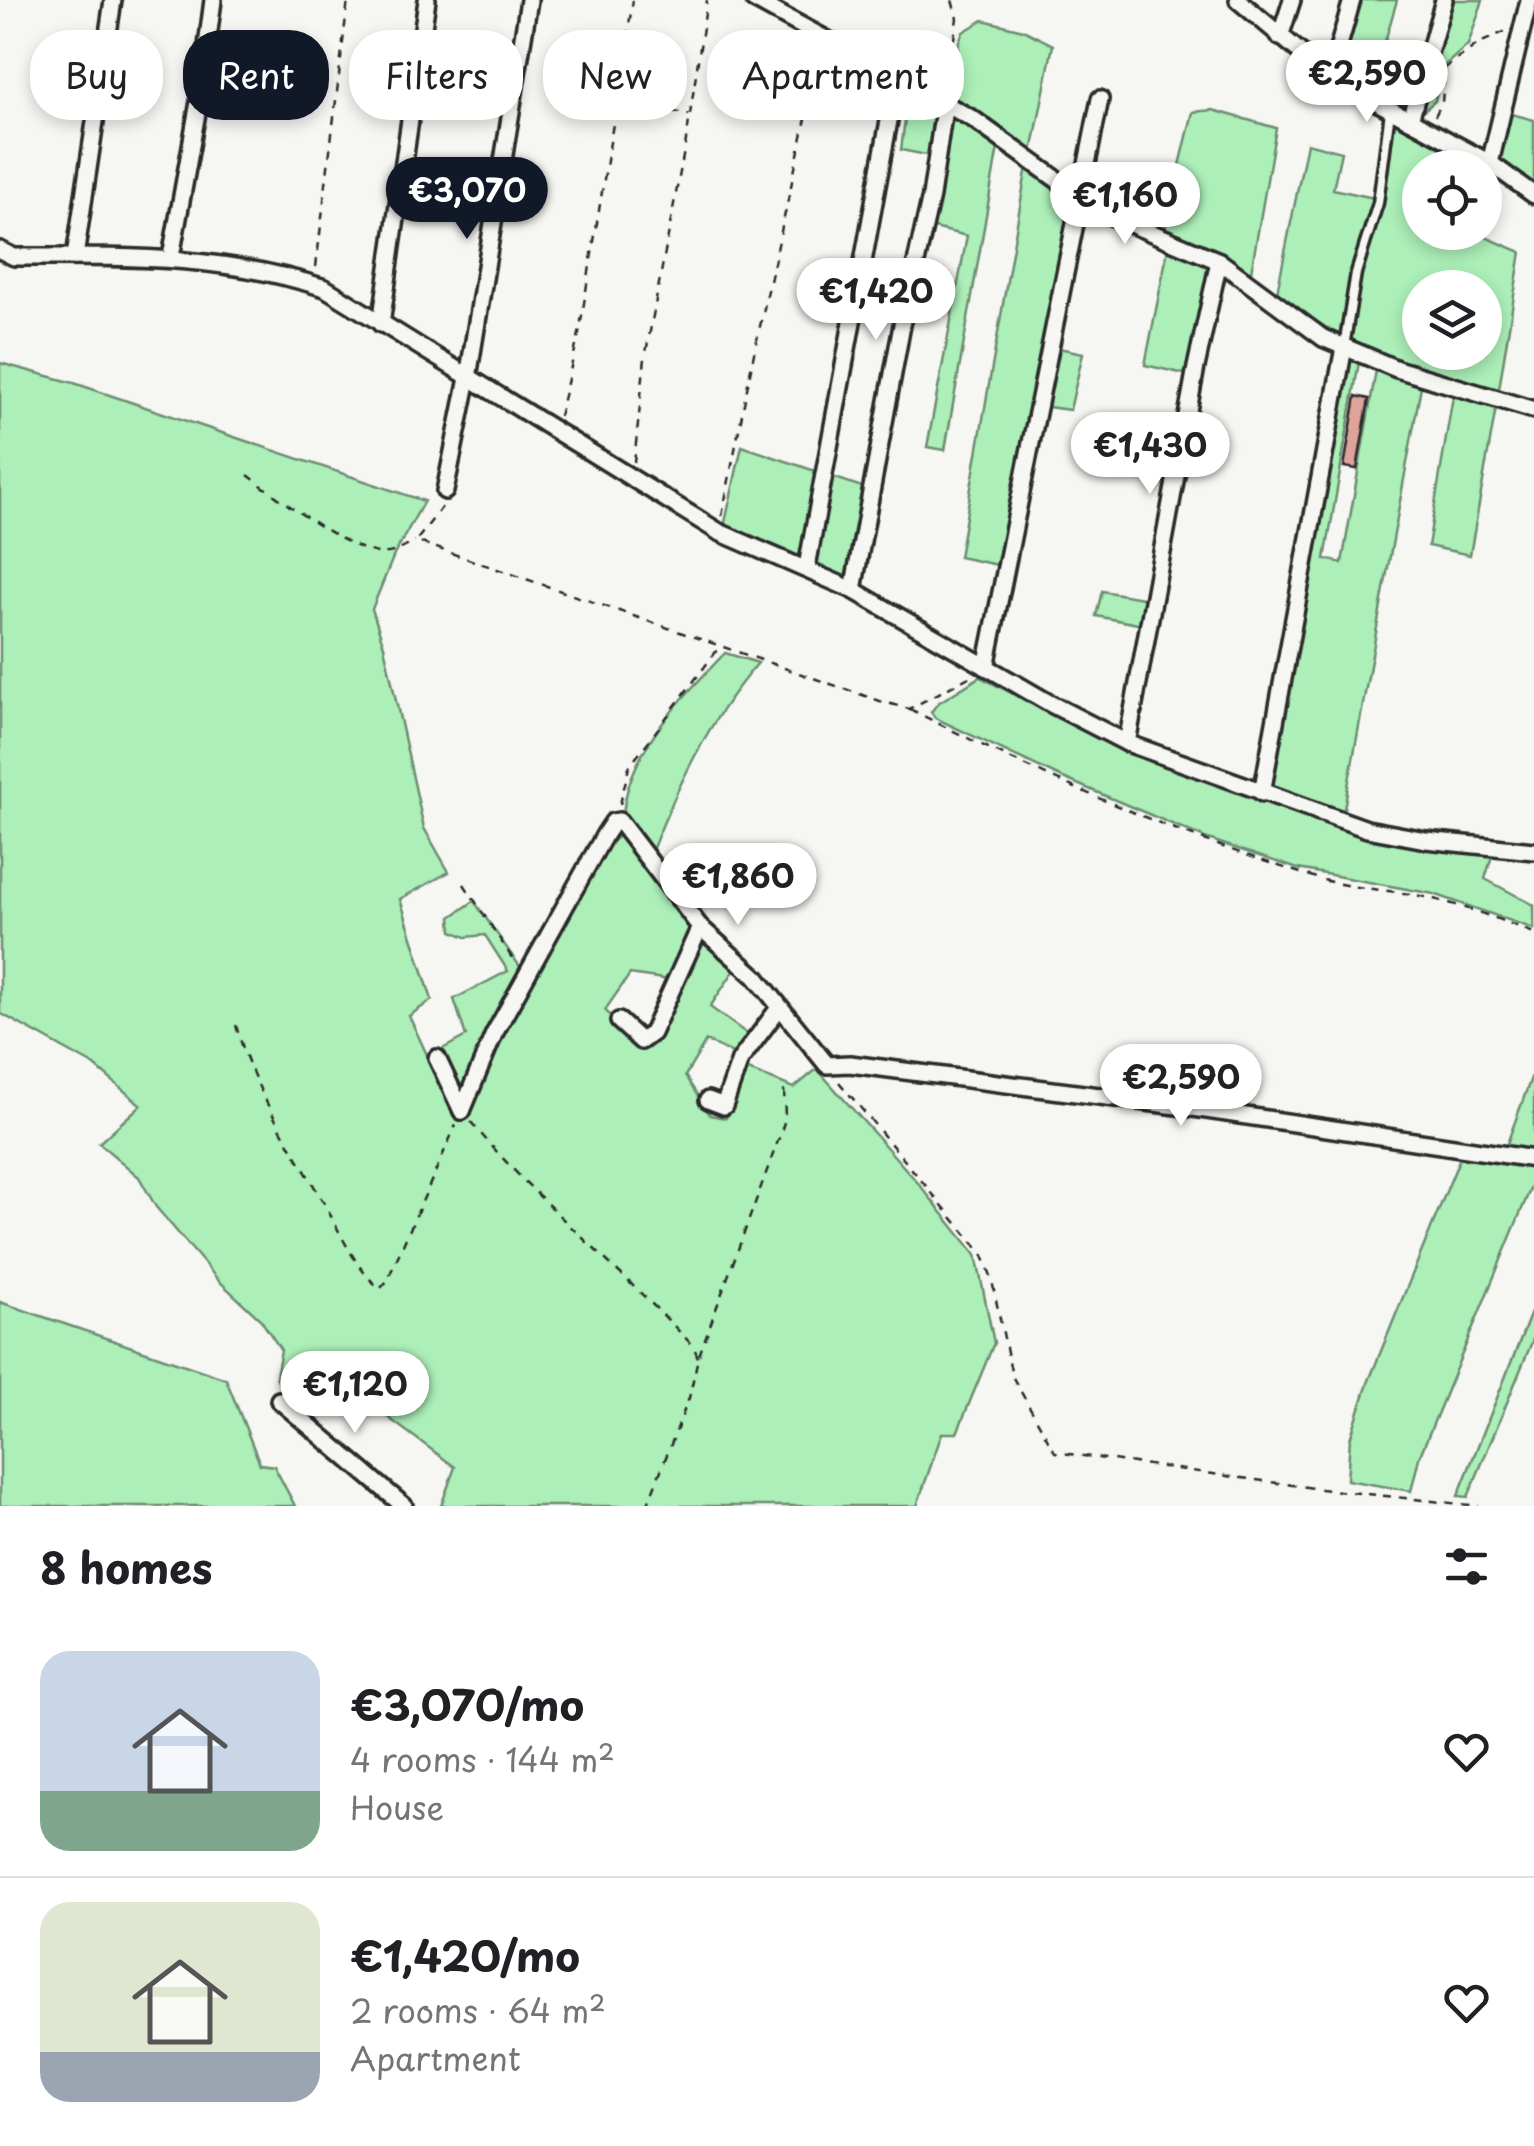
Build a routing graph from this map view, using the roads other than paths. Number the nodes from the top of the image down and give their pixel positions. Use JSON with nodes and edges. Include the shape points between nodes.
{"nodes":[{"id":1,"x":114,"y":0,"type":"edge"},
{"id":2,"x":213,"y":0,"type":"edge"},
{"id":3,"x":427,"y":0,"type":"edge"},
{"id":4,"x":529,"y":0,"type":"edge"},
{"id":5,"x":754,"y":0,"type":"edge"},
{"id":6,"x":1238,"y":0,"type":"edge"},
{"id":7,"x":1292,"y":0,"type":"edge"},
{"id":8,"x":1352,"y":0,"type":"edge"},
{"id":9,"x":1444,"y":0,"type":"edge"},
{"id":10,"x":1530,"y":0,"type":"edge"},
{"id":11,"x":808,"y":30,"type":"edge"},
{"id":12,"x":1280,"y":37,"type":"junction"},
{"id":13,"x":1330,"y":76,"type":"junction"},
{"id":14,"x":1100,"y":99,"type":"dead end"},
{"id":15,"x":1390,"y":111,"type":"junction"},
{"id":16,"x":964,"y":114,"type":"edge"},
{"id":17,"x":889,"y":120,"type":"edge"},
{"id":18,"x":942,"y":120,"type":"edge"},
{"id":19,"x":1417,"y":123,"type":"junction"},
{"id":20,"x":1468,"y":150,"type":"edge"},
{"id":21,"x":1493,"y":150,"type":"edge"},
{"id":22,"x":1502,"y":171,"type":"edge"},
{"id":23,"x":1534,"y":195,"type":"edge"},
{"id":24,"x":1081,"y":200,"type":"junction"},
{"id":25,"x":0,"y":250,"type":"edge"},
{"id":26,"x":75,"y":257,"type":"junction"},
{"id":27,"x":171,"y":257,"type":"junction"},
{"id":28,"x":1219,"y":261,"type":"junction"},
{"id":29,"x":380,"y":324,"type":"junction"},
{"id":30,"x":1344,"y":348,"type":"junction"},
{"id":31,"x":468,"y":378,"type":"junction"},
{"id":32,"x":1534,"y":410,"type":"edge"},
{"id":33,"x":444,"y":491,"type":"road end"},
{"id":34,"x":807,"y":567,"type":"junction"},
{"id":35,"x":853,"y":590,"type":"junction"},
{"id":36,"x":986,"y":667,"type":"junction"},
{"id":37,"x":1127,"y":743,"type":"junction"},
{"id":38,"x":1262,"y":793,"type":"junction"},
{"id":39,"x":1534,"y":851,"type":"edge"},
{"id":40,"x":700,"y":927,"type":"junction"},
{"id":41,"x":780,"y":1008,"type":"junction"},
{"id":42,"x":619,"y":1021,"type":"dead end"},
{"id":43,"x":436,"y":1058,"type":"dead end"},
{"id":44,"x":708,"y":1100,"type":"dead end"},
{"id":45,"x":1534,"y":1159,"type":"edge"},
{"id":46,"x":279,"y":1400,"type":"dead end"},
{"id":47,"x":404,"y":1506,"type":"edge"}],
"edges":[{"from":1,"to":26,"type":"street"},
{"from":2,"to":27,"type":"street"},
{"from":3,"to":29,"type":"street"},
{"from":4,"to":31,"type":"street"},
{"from":5,"to":11,"type":"street"},
{"from":6,"to":12,"type":"street"},
{"from":7,"to":12,"type":"street"},
{"from":8,"to":13,"type":"street"},
{"from":9,"to":19,"type":"street"},
{"from":10,"to":21,"type":"street"},
{"from":12,"to":13,"type":"street"},
{"from":13,"to":15,"type":"street"},
{"from":14,"to":24,"type":"street"},
{"from":15,"to":19,"type":"street"},
{"from":15,"to":30,"type":"lane","via":[[1378,202],[1356,273]]},
{"from":16,"to":24,"type":"street"},
{"from":17,"to":34,"type":"street"},
{"from":18,"to":35,"type":"street"},
{"from":19,"to":20,"type":"street"},
{"from":22,"to":23,"type":"street"},
{"from":24,"to":28,"type":"street"},
{"from":24,"to":36,"type":"street"},
{"from":25,"to":26,"type":"street","via":[[14,257]]},
{"from":26,"to":27,"type":"street"},
{"from":27,"to":29,"type":"street","via":[[233,264],[314,285]]},
{"from":28,"to":30,"type":"street","via":[[1305,328]]},
{"from":28,"to":37,"type":"street"},
{"from":29,"to":31,"type":"street"},
{"from":30,"to":32,"type":"street"},
{"from":30,"to":38,"type":"street"},
{"from":31,"to":33,"type":"street"},
{"from":31,"to":34,"type":"street","via":[[719,532]]},
{"from":34,"to":35,"type":"street"},
{"from":35,"to":36,"type":"street"},
{"from":36,"to":37,"type":"street"},
{"from":37,"to":38,"type":"street"},
{"from":38,"to":39,"type":"street","via":[[1380,832]]},
{"from":40,"to":41,"type":"street"},
{"from":40,"to":42,"type":"street","via":[[652,1033],[640,1041]]},
{"from":40,"to":43,"type":"street","via":[[619,821],[612,822],[480,1062],[462,1112]]},
{"from":41,"to":44,"type":"street","via":[[740,1060],[724,1106]]},
{"from":41,"to":45,"type":"street","via":[[826,1065],[1156,1103]]},
{"from":46,"to":47,"type":"street"}]}
